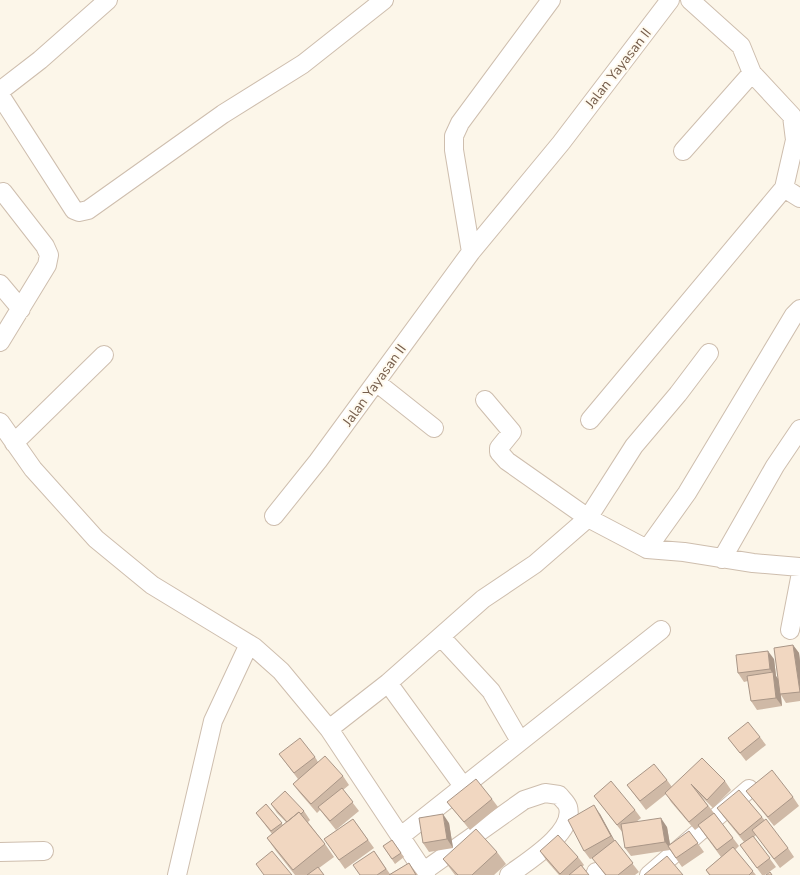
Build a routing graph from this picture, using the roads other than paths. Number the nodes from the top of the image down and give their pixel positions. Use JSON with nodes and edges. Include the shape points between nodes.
{"nodes":[{"id":1,"x":108,"y":0,"type":"edge"},
{"id":2,"x":384,"y":0,"type":"edge"},
{"id":3,"x":551,"y":0,"type":"edge"},
{"id":4,"x":670,"y":0,"type":"edge"},
{"id":5,"x":690,"y":0,"type":"edge"},
{"id":6,"x":752,"y":72,"type":"junction"},
{"id":7,"x":0,"y":91,"type":"edge"},
{"id":8,"x":0,"y":95,"type":"edge"},
{"id":9,"x":683,"y":151,"type":"dead end"},
{"id":10,"x":784,"y":188,"type":"junction"},
{"id":11,"x":3,"y":192,"type":"dead end"},
{"id":12,"x":800,"y":198,"type":"edge"},
{"id":13,"x":471,"y":252,"type":"junction"},
{"id":14,"x":0,"y":284,"type":"edge"},
{"id":15,"x":21,"y":309,"type":"junction"},
{"id":16,"x":800,"y":309,"type":"edge"},
{"id":17,"x":0,"y":342,"type":"edge"},
{"id":18,"x":709,"y":353,"type":"dead end"},
{"id":19,"x":104,"y":355,"type":"dead end"},
{"id":20,"x":376,"y":382,"type":"junction"},
{"id":21,"x":485,"y":400,"type":"dead end"},
{"id":22,"x":590,"y":420,"type":"dead end"},
{"id":23,"x":0,"y":422,"type":"edge"},
{"id":24,"x":434,"y":428,"type":"dead end"},
{"id":25,"x":800,"y":429,"type":"edge"},
{"id":26,"x":14,"y":443,"type":"junction"},
{"id":27,"x":274,"y":516,"type":"dead end"},
{"id":28,"x":588,"y":518,"type":"junction"},
{"id":29,"x":647,"y":549,"type":"junction"},
{"id":30,"x":722,"y":559,"type":"junction"},
{"id":31,"x":800,"y":567,"type":"edge"},
{"id":32,"x":800,"y":578,"type":"edge"},
{"id":33,"x":661,"y":630,"type":"dead end"},
{"id":34,"x":790,"y":630,"type":"dead end"},
{"id":35,"x":442,"y":637,"type":"junction"},
{"id":36,"x":248,"y":644,"type":"junction"},
{"id":37,"x":388,"y":683,"type":"junction"},
{"id":38,"x":329,"y":729,"type":"junction"},
{"id":39,"x":520,"y":741,"type":"junction"},
{"id":40,"x":463,"y":786,"type":"junction"},
{"id":41,"x":749,"y":789,"type":"edge"},
{"id":42,"x":400,"y":836,"type":"junction"},
{"id":43,"x":44,"y":850,"type":"dead end"},
{"id":44,"x":0,"y":852,"type":"edge"},
{"id":45,"x":419,"y":871,"type":"edge"},
{"id":46,"x":178,"y":875,"type":"edge"},
{"id":47,"x":509,"y":875,"type":"edge"},
{"id":48,"x":649,"y":875,"type":"edge"}],
"edges":[{"from":1,"to":7,"type":"street"},
{"from":2,"to":8,"type":"street","via":[[303,64],[223,114],[83,212],[74,210]]},
{"from":3,"to":13,"type":"street","via":[[460,123],[454,136]]},
{"from":4,"to":13,"type":"street","name":"Jalan Yayasan II"},
{"from":5,"to":6,"type":"street","via":[[741,46]]},
{"from":6,"to":9,"type":"street"},
{"from":6,"to":10,"type":"street","via":[[788,110],[794,123],[795,140]]},
{"from":10,"to":12,"type":"street"},
{"from":10,"to":22,"type":"street"},
{"from":11,"to":15,"type":"street","via":[[43,242],[49,255]]},
{"from":13,"to":20,"type":"street","name":"Jalan Yayasan II"},
{"from":14,"to":15,"type":"street"},
{"from":15,"to":17,"type":"street"},
{"from":16,"to":29,"type":"street","via":[[687,493]]},
{"from":18,"to":28,"type":"street","via":[[634,446]]},
{"from":19,"to":26,"type":"street"},
{"from":20,"to":24,"type":"street"},
{"from":20,"to":27,"type":"street","name":"Jalan Yayasan II"},
{"from":21,"to":28,"type":"street","via":[[512,432],[499,448],[506,461]]},
{"from":23,"to":26,"type":"street"},
{"from":25,"to":30,"type":"street"},
{"from":26,"to":36,"type":"street","via":[[84,526],[124,564]]},
{"from":28,"to":29,"type":"street"},
{"from":28,"to":35,"type":"street","via":[[534,564],[483,599]]},
{"from":29,"to":30,"type":"street"},
{"from":30,"to":31,"type":"street"},
{"from":32,"to":34,"type":"street"},
{"from":33,"to":39,"type":"street"},
{"from":35,"to":37,"type":"street"},
{"from":35,"to":39,"type":"street","via":[[491,692]]},
{"from":36,"to":38,"type":"street","via":[[281,671]]},
{"from":36,"to":46,"type":"street","via":[[212,721]]},
{"from":37,"to":38,"type":"street"},
{"from":37,"to":40,"type":"street"},
{"from":38,"to":42,"type":"street"},
{"from":39,"to":40,"type":"street"},
{"from":40,"to":42,"type":"street"},
{"from":41,"to":48,"type":"street"},
{"from":42,"to":45,"type":"street"},
{"from":43,"to":44,"type":"street"},
{"from":45,"to":47,"type":"street","via":[[524,800],[545,793],[558,795],[568,806],[569,818],[556,839]]}]}
